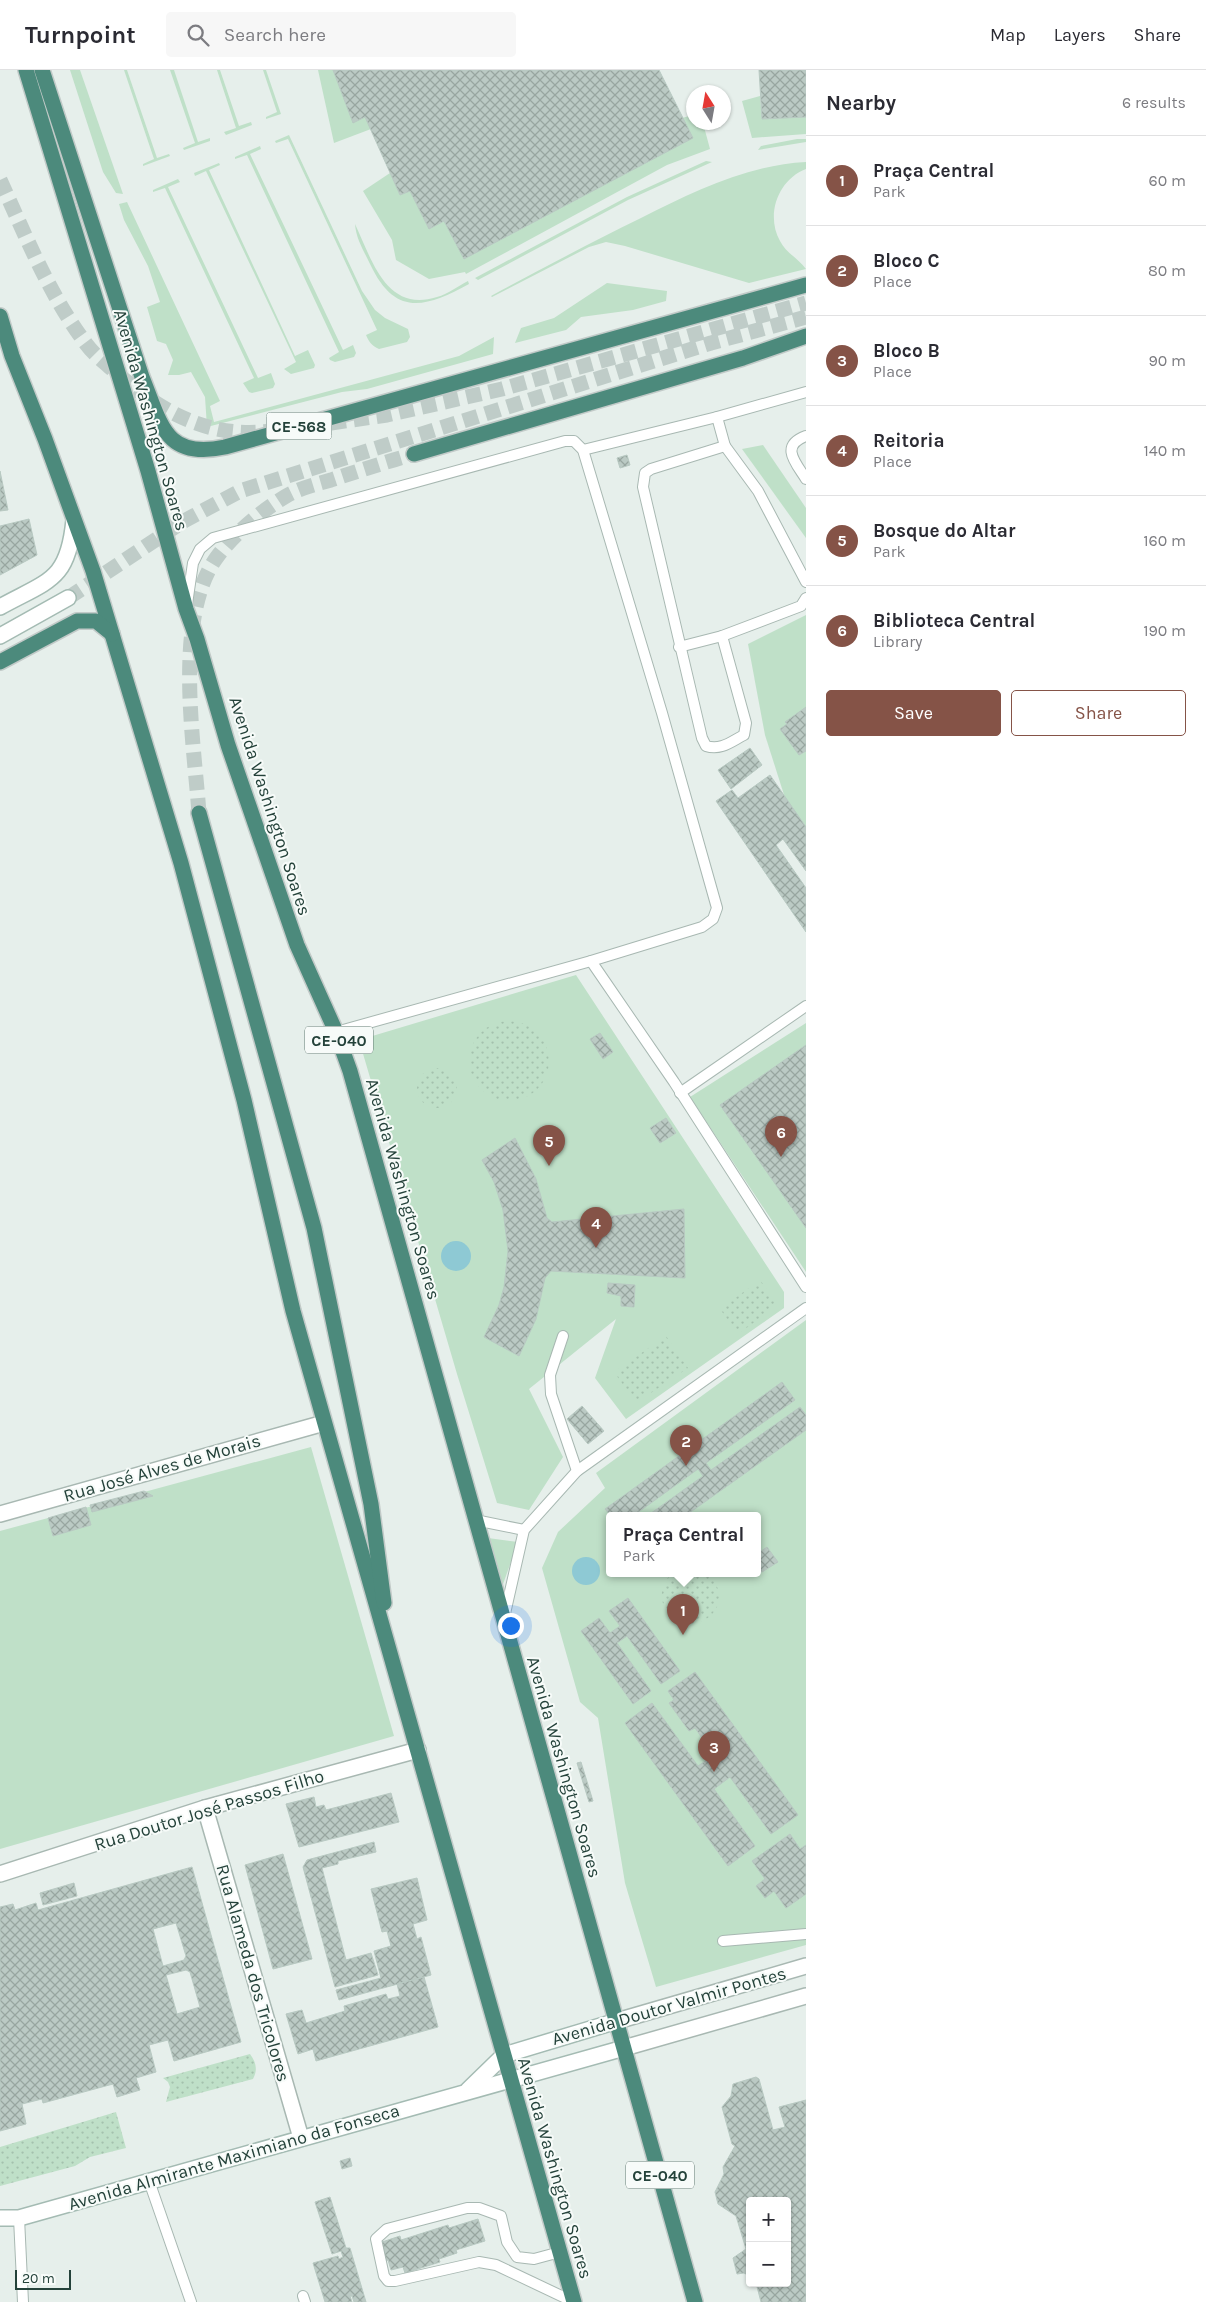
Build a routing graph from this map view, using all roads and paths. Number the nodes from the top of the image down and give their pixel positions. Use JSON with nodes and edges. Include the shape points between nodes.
{"nodes":[{"id":1,"x":26,"y":70,"type":"edge"},
{"id":2,"x":42,"y":70,"type":"edge"},
{"id":3,"x":806,"y":285,"type":"edge"},
{"id":4,"x":0,"y":316,"type":"edge"},
{"id":5,"x":806,"y":336,"type":"edge"},
{"id":6,"x":6,"y":357,"type":"edge"},
{"id":7,"x":806,"y":392,"type":"edge"},
{"id":8,"x":717,"y":417,"type":"junction"},
{"id":9,"x":806,"y":436,"type":"edge"},
{"id":10,"x":725,"y":446,"type":"junction"},
{"id":11,"x":583,"y":450,"type":"junction"},
{"id":12,"x":414,"y":454,"type":"tunnel mouth"},
{"id":13,"x":806,"y":479,"type":"edge"},
{"id":14,"x":74,"y":520,"type":"junction"},
{"id":15,"x":806,"y":582,"type":"edge"},
{"id":16,"x":68,"y":598,"type":"tunnel mouth"},
{"id":17,"x":806,"y":598,"type":"edge"},
{"id":18,"x":0,"y":607,"type":"edge"},
{"id":19,"x":186,"y":609,"type":"junction"},
{"id":20,"x":112,"y":634,"type":"junction"},
{"id":21,"x":0,"y":636,"type":"edge"},
{"id":22,"x":722,"y":636,"type":"junction"},
{"id":23,"x":679,"y":647,"type":"junction"},
{"id":24,"x":0,"y":662,"type":"edge"},
{"id":25,"x":199,"y":813,"type":"tunnel mouth"},
{"id":26,"x":591,"y":961,"type":"junction"},
{"id":27,"x":806,"y":1006,"type":"edge"},
{"id":28,"x":336,"y":1032,"type":"junction"},
{"id":29,"x":680,"y":1093,"type":"junction"},
{"id":30,"x":806,"y":1287,"type":"edge"},
{"id":31,"x":806,"y":1308,"type":"edge"},
{"id":32,"x":563,"y":1336,"type":"dead end"},
{"id":33,"x":324,"y":1423,"type":"junction"},
{"id":34,"x":577,"y":1472,"type":"junction"},
{"id":35,"x":0,"y":1514,"type":"edge"},
{"id":36,"x":475,"y":1520,"type":"junction"},
{"id":37,"x":524,"y":1530,"type":"junction"},
{"id":38,"x":504,"y":1622,"type":"junction"},
{"id":39,"x":391,"y":1654,"type":"junction"},
{"id":40,"x":418,"y":1750,"type":"junction"},
{"id":41,"x":205,"y":1808,"type":"junction"},
{"id":42,"x":0,"y":1874,"type":"edge"},
{"id":43,"x":806,"y":1934,"type":"edge"},
{"id":44,"x":723,"y":1941,"type":"dead end"},
{"id":45,"x":806,"y":1966,"type":"edge"},
{"id":46,"x":806,"y":1996,"type":"edge"},
{"id":47,"x":617,"y":2021,"type":"junction"},
{"id":48,"x":624,"y":2048,"type":"junction"},
{"id":49,"x":504,"y":2056,"type":"junction"},
{"id":50,"x":510,"y":2079,"type":"junction"},
{"id":51,"x":466,"y":2092,"type":"junction"},
{"id":52,"x":301,"y":2138,"type":"junction"},
{"id":53,"x":148,"y":2181,"type":"junction"},
{"id":54,"x":0,"y":2218,"type":"edge"},
{"id":55,"x":19,"y":2218,"type":"junction"},
{"id":56,"x":560,"y":2252,"type":"junction"},
{"id":57,"x":23,"y":2302,"type":"edge"},
{"id":58,"x":190,"y":2302,"type":"edge"},
{"id":59,"x":574,"y":2302,"type":"edge"},
{"id":60,"x":695,"y":2302,"type":"edge"}],
"edges":[{"from":1,"to":19,"type":"highway","name":"Avenida Washington Soares","number":"CE-040","via":[[148,471]]},
{"from":2,"to":3,"type":"highway","number":"CE-568","via":[[142,377],[168,437],[193,450],[225,447]]},
{"from":4,"to":6,"type":"highway","name":"Avenida Washington Soares"},
{"from":5,"to":12,"type":"highway","via":[[743,358]]},
{"from":6,"to":14,"type":"highway","name":"Avenida Washington Soares","via":[[45,439]]},
{"from":7,"to":8,"type":"lane"},
{"from":8,"to":10,"type":"lane"},
{"from":8,"to":11,"type":"lane"},
{"from":9,"to":13,"type":"lane","via":[[798,439],[791,452]]},
{"from":10,"to":15,"type":"lane","via":[[758,491]]},
{"from":10,"to":23,"type":"lane","via":[[651,468],[645,473],[643,487]]},
{"from":11,"to":19,"type":"lane","via":[[574,441],[565,441],[213,538],[200,549],[194,563]]},
{"from":11,"to":26,"type":"lane","via":[[717,908],[713,919],[702,926]]},
{"from":14,"to":18,"type":"street","via":[[72,543],[57,575]]},
{"from":14,"to":20,"type":"highway","name":"Avenida Washington Soares"},
{"from":16,"to":21,"type":"street"},
{"from":17,"to":22,"type":"lane","via":[[801,606]]},
{"from":19,"to":28,"type":"highway","name":"Avenida Washington Soares","number":"CE-040","via":[[228,745],[297,945]]},
{"from":20,"to":24,"type":"highway","via":[[96,621],[77,621]]},
{"from":20,"to":33,"type":"highway","name":"Avenida Washington Soares","via":[[182,863],[244,1100],[293,1311]]},
{"from":22,"to":23,"type":"lane"},
{"from":22,"to":23,"type":"lane","via":[[746,723],[744,735],[722,747],[706,746],[702,738]]},
{"from":25,"to":39,"type":"highway","via":[[314,1228],[371,1504]]},
{"from":26,"to":28,"type":"lane"},
{"from":26,"to":29,"type":"lane"},
{"from":27,"to":29,"type":"lane"},
{"from":28,"to":36,"type":"highway","name":"Avenida Washington Soares","number":"CE-040","via":[[410,1279]]},
{"from":29,"to":30,"type":"lane"},
{"from":31,"to":34,"type":"lane"},
{"from":32,"to":34,"type":"lane","via":[[550,1375],[551,1394]]},
{"from":33,"to":35,"type":"street","name":"Rua José Alves de Morais"},
{"from":33,"to":39,"type":"highway","name":"Avenida Washington Soares"},
{"from":34,"to":37,"type":"lane"},
{"from":36,"to":37,"type":"lane"},
{"from":36,"to":38,"type":"highway","name":"Avenida Washington Soares","number":"CE-040"},
{"from":37,"to":38,"type":"lane"},
{"from":38,"to":47,"type":"highway","name":"Avenida Washington Soares","number":"CE-040"},
{"from":39,"to":40,"type":"highway","name":"Avenida Washington Soares"},
{"from":40,"to":41,"type":"street","name":"Rua Doutor José Passos Filho"},
{"from":40,"to":49,"type":"highway","name":"Avenida Washington Soares"},
{"from":41,"to":42,"type":"street","name":"Rua Doutor José Passos Filho"},
{"from":41,"to":52,"type":"street","name":"Rua Alameda dos Tricolores"},
{"from":43,"to":44,"type":"lane"},
{"from":45,"to":47,"type":"street","name":"Avenida Doutor Valmir Pontes"},
{"from":46,"to":48,"type":"street","name":"Avenida Doutor Valmir Pontes"},
{"from":47,"to":48,"type":"highway","name":"Avenida Washington Soares","number":"CE-040"},
{"from":47,"to":49,"type":"street","name":"Avenida Doutor Valmir Pontes"},
{"from":48,"to":50,"type":"street","name":"Avenida Doutor Valmir Pontes"},
{"from":48,"to":60,"type":"highway","name":"Avenida Washington Soares","number":"CE-040"},
{"from":49,"to":50,"type":"highway","name":"Avenida Washington Soares"},
{"from":49,"to":51,"type":"street","name":"Avenida Almirante Maximiano da Fonseca"},
{"from":50,"to":51,"type":"street","name":"Avenida Almirante Maximiano da Fonseca"},
{"from":50,"to":56,"type":"highway","name":"Avenida Washington Soares"},
{"from":51,"to":52,"type":"street","name":"Avenida Almirante Maximiano da Fonseca"},
{"from":52,"to":53,"type":"street","name":"Avenida Almirante Maximiano da Fonseca"},
{"from":53,"to":55,"type":"street","name":"Avenida Almirante Maximiano da Fonseca"},
{"from":53,"to":58,"type":"lane"},
{"from":54,"to":55,"type":"street","name":"Avenida Almirante Maximiano da Fonseca"},
{"from":55,"to":57,"type":"lane"},
{"from":56,"to":59,"type":"highway","name":"Avenida Washington Soares"},
{"from":56,"to":59,"type":"lane","via":[[534,2260],[517,2256],[507,2242],[501,2216],[474,2207],[387,2229],[376,2239],[388,2281],[479,2262],[496,2265]]}]}
